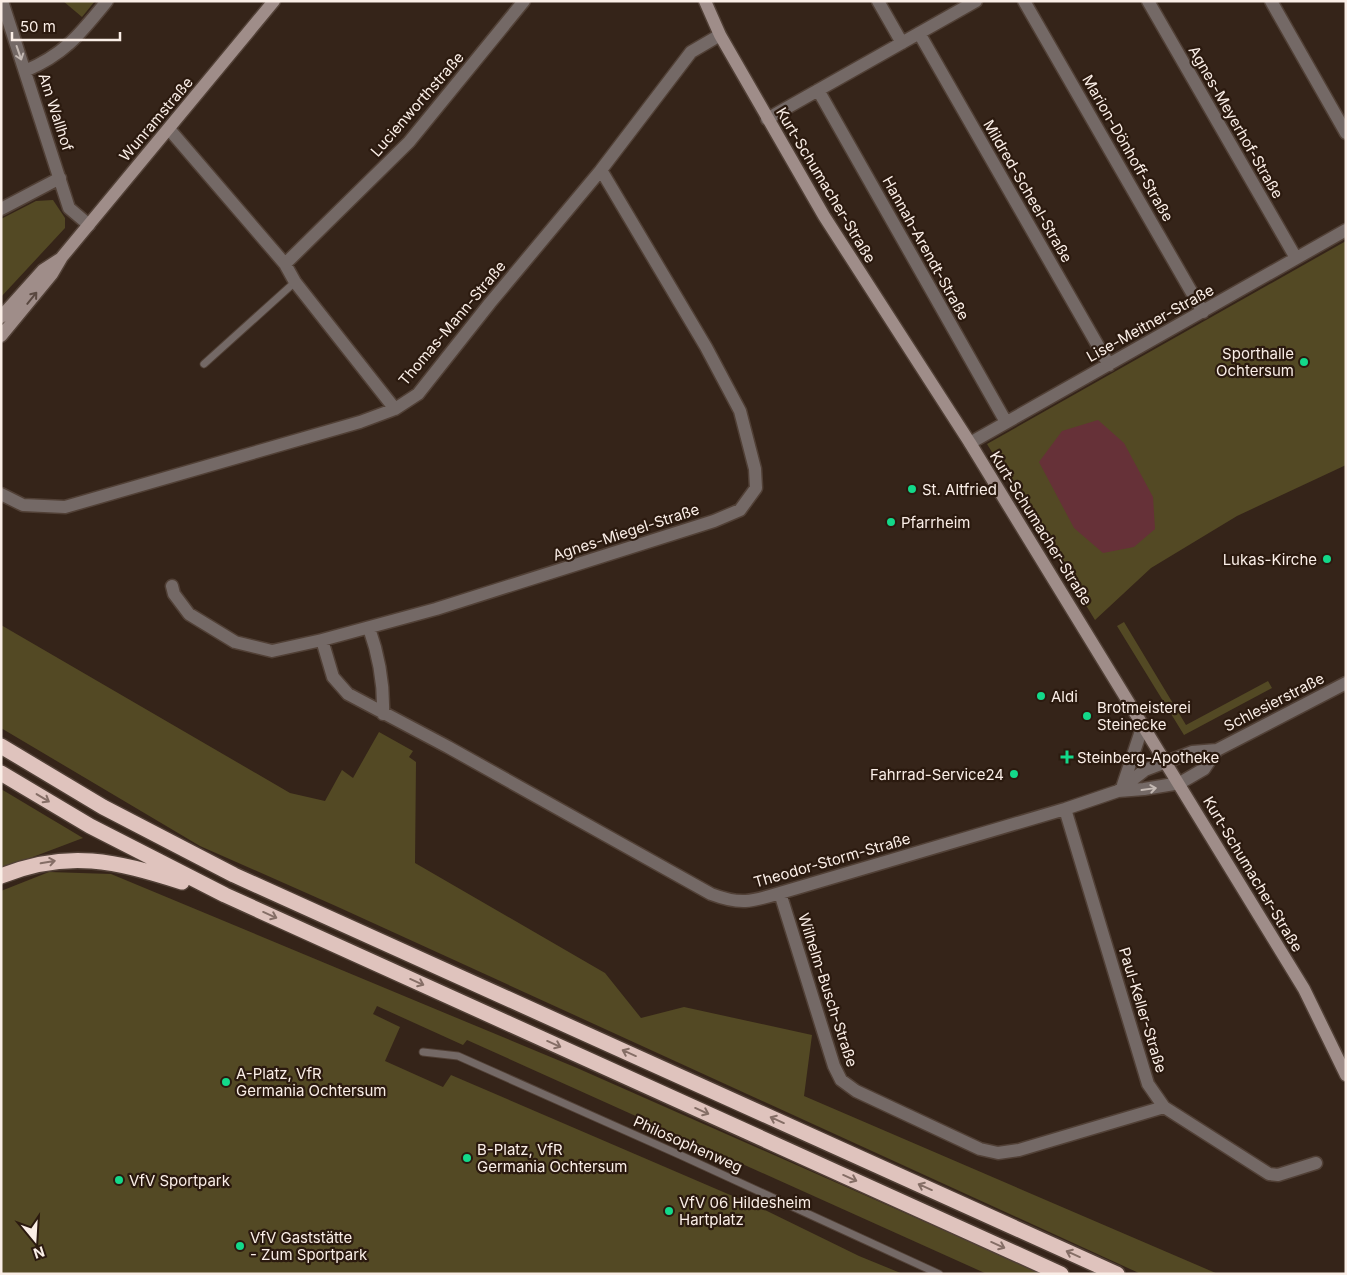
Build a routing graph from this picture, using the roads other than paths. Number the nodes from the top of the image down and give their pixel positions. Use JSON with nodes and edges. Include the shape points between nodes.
{"nodes":[{"id":1,"x":2,"y":1,"type":"edge"},
{"id":2,"x":107,"y":1,"type":"edge"},
{"id":3,"x":274,"y":1,"type":"edge"},
{"id":4,"x":524,"y":1,"type":"edge"},
{"id":5,"x":705,"y":1,"type":"edge"},
{"id":6,"x":878,"y":1,"type":"edge"},
{"id":7,"x":976,"y":1,"type":"edge"},
{"id":8,"x":1024,"y":1,"type":"edge"},
{"id":9,"x":1148,"y":1,"type":"edge"},
{"id":10,"x":1271,"y":1,"type":"edge"},
{"id":11,"x":920,"y":33,"type":"junction"},
{"id":12,"x":720,"y":35,"type":"junction"},
{"id":13,"x":902,"y":42,"type":"junction"},
{"id":14,"x":25,"y":71,"type":"junction"},
{"id":15,"x":818,"y":90,"type":"junction"},
{"id":16,"x":767,"y":119,"type":"junction"},
{"id":17,"x":169,"y":129,"type":"junction"},
{"id":18,"x":1346,"y":134,"type":"edge"},
{"id":19,"x":601,"y":170,"type":"junction"},
{"id":20,"x":60,"y":178,"type":"junction"},
{"id":21,"x":1,"y":209,"type":"edge"},
{"id":22,"x":89,"y":225,"type":"junction"},
{"id":23,"x":1346,"y":230,"type":"edge"},
{"id":24,"x":62,"y":258,"type":"junction"},
{"id":25,"x":1296,"y":258,"type":"junction"},
{"id":26,"x":285,"y":264,"type":"junction"},
{"id":27,"x":295,"y":282,"type":"junction"},
{"id":28,"x":1204,"y":312,"type":"junction"},
{"id":29,"x":1,"y":317,"type":"edge"},
{"id":30,"x":1,"y":336,"type":"edge"},
{"id":31,"x":204,"y":364,"type":"dead end"},
{"id":32,"x":1108,"y":365,"type":"junction"},
{"id":33,"x":395,"y":409,"type":"junction"},
{"id":34,"x":1006,"y":422,"type":"junction"},
{"id":35,"x":970,"y":443,"type":"junction"},
{"id":36,"x":1,"y":494,"type":"edge"},
{"id":37,"x":172,"y":586,"type":"dead end"},
{"id":38,"x":369,"y":628,"type":"junction"},
{"id":39,"x":322,"y":640,"type":"junction"},
{"id":40,"x":1346,"y":683,"type":"edge"},
{"id":41,"x":383,"y":714,"type":"junction"},
{"id":42,"x":1143,"y":725,"type":"junction"},
{"id":43,"x":1,"y":746,"type":"edge"},
{"id":44,"x":1217,"y":750,"type":"junction"},
{"id":45,"x":1166,"y":762,"type":"junction"},
{"id":46,"x":1,"y":772,"type":"edge"},
{"id":47,"x":1180,"y":783,"type":"junction"},
{"id":48,"x":1120,"y":788,"type":"junction"},
{"id":49,"x":1065,"y":809,"type":"junction"},
{"id":50,"x":1,"y":876,"type":"edge"},
{"id":51,"x":780,"y":893,"type":"junction"},
{"id":52,"x":225,"y":895,"type":"junction"},
{"id":53,"x":422,"y":1052,"type":"dead end"},
{"id":54,"x":1346,"y":1074,"type":"edge"},
{"id":55,"x":1164,"y":1107,"type":"junction"},
{"id":56,"x":1316,"y":1163,"type":"dead end"},
{"id":57,"x":939,"y":1274,"type":"edge"},
{"id":58,"x":1061,"y":1274,"type":"edge"},
{"id":59,"x":1117,"y":1274,"type":"edge"}],
"edges":[{"from":1,"to":14,"type":"street","name":"Am Wallhof","one_way":true},
{"from":2,"to":14,"type":"street","via":[[66,48],[49,61]]},
{"from":3,"to":17,"type":"main road","name":"Wunramstraße"},
{"from":4,"to":26,"type":"street","name":"Lucienworthstraße","via":[[409,142]]},
{"from":5,"to":12,"type":"main road","name":"Kurt-Schumacher-Straße"},
{"from":6,"to":13,"type":"street"},
{"from":7,"to":11,"type":"street"},
{"from":8,"to":28,"type":"street","name":"Marion-Dönhoff-Straße"},
{"from":9,"to":25,"type":"street","name":"Agnes-Meyerhof-Straße"},
{"from":10,"to":18,"type":"street"},
{"from":11,"to":13,"type":"street"},
{"from":11,"to":32,"type":"street","name":"Mildred-Scheel-Straße"},
{"from":12,"to":16,"type":"main road","name":"Kurt-Schumacher-Straße"},
{"from":12,"to":19,"type":"street","name":"Thomas-Mann-Straße","via":[[691,52]]},
{"from":13,"to":15,"type":"street"},
{"from":14,"to":20,"type":"street","name":"Am Wallhof"},
{"from":15,"to":16,"type":"street"},
{"from":15,"to":34,"type":"street","name":"Hannah-Arendt-Straße"},
{"from":16,"to":35,"type":"main road","name":"Kurt-Schumacher-Straße","via":[[824,216]]},
{"from":17,"to":22,"type":"main road","name":"Wunramstraße"},
{"from":17,"to":26,"type":"street"},
{"from":19,"to":33,"type":"street","name":"Thomas-Mann-Straße","via":[[418,394]]},
{"from":19,"to":38,"type":"street","name":"Agnes-Miegel-Straße","via":[[726,382],[740,411],[755,469],[756,488],[740,510],[714,521]]},
{"from":20,"to":21,"type":"street"},
{"from":20,"to":22,"type":"street","name":"Am Wallhof","via":[[69,208]]},
{"from":22,"to":24,"type":"main road","name":"Wunramstraße"},
{"from":23,"to":25,"type":"street","name":"Lise-Meitner-Straße"},
{"from":24,"to":29,"type":"main road","name":"Wunramstraße","via":[[43,270]]},
{"from":30,"to":24,"type":"main road","name":"Wunramstraße","one_way":true},
{"from":25,"to":28,"type":"street","name":"Lise-Meitner-Straße"},
{"from":26,"to":27,"type":"street"},
{"from":27,"to":31,"type":"lane"},
{"from":27,"to":33,"type":"street"},
{"from":28,"to":32,"type":"street","name":"Lise-Meitner-Straße"},
{"from":32,"to":34,"type":"street","name":"Lise-Meitner-Straße"},
{"from":33,"to":36,"type":"street","name":"Thomas-Mann-Straße","via":[[295,442],[65,507],[24,505]]},
{"from":34,"to":35,"type":"street","name":"Lise-Meitner-Straße"},
{"from":35,"to":42,"type":"main road","name":"Kurt-Schumacher-Straße"},
{"from":37,"to":39,"type":"street","name":"Agnes-Miegel-Straße","via":[[189,614],[235,642],[272,652]]},
{"from":38,"to":39,"type":"street","name":"Agnes-Miegel-Straße"},
{"from":38,"to":41,"type":"street","via":[[384,693]]},
{"from":39,"to":41,"type":"street","name":"Theodor-Storm-Straße","via":[[333,677],[348,694]]},
{"from":40,"to":44,"type":"street","name":"Schlesierstraße"},
{"from":41,"to":51,"type":"street","name":"Theodor-Storm-Straße","via":[[448,746],[711,894],[732,902]]},
{"from":42,"to":45,"type":"main road","name":"Kurt-Schumacher-Straße"},
{"from":42,"to":48,"type":"street"},
{"from":59,"to":43,"type":"highway","one_way":true,"via":[[234,874],[103,807]]},
{"from":44,"to":45,"type":"street","name":"Schlesierstraße","via":[[1192,752]]},
{"from":44,"to":47,"type":"street","name":"Schlesierstraße","via":[[1204,769]]},
{"from":45,"to":47,"type":"main road","name":"Kurt-Schumacher-Straße"},
{"from":45,"to":48,"type":"street","name":"Theodor-Storm-Straße","via":[[1145,770]]},
{"from":46,"to":52,"type":"highway","one_way":true,"via":[[90,826]]},
{"from":48,"to":47,"type":"street","name":"Theodor-Storm-Straße","one_way":true,"via":[[1144,790]]},
{"from":47,"to":54,"type":"main road","name":"Kurt-Schumacher-Straße","via":[[1304,989]]},
{"from":48,"to":49,"type":"street","name":"Theodor-Storm-Straße"},
{"from":49,"to":51,"type":"street","name":"Theodor-Storm-Straße"},
{"from":49,"to":55,"type":"street","name":"Paul-Keller-Straße","via":[[1148,1084]]},
{"from":50,"to":52,"type":"highway","one_way":true,"via":[[32,865],[60,860],[99,861],[134,867]]},
{"from":51,"to":55,"type":"street","name":"Wilhelm-Busch-Straße","via":[[834,1066],[842,1080],[856,1091],[980,1149],[998,1153],[1019,1150]]},
{"from":52,"to":58,"type":"highway","one_way":true},
{"from":53,"to":57,"type":"lane","name":"Philosophenweg","via":[[458,1056]]},
{"from":55,"to":56,"type":"street","name":"Paul-Keller-Straße","via":[[1269,1174],[1278,1175]]}]}
